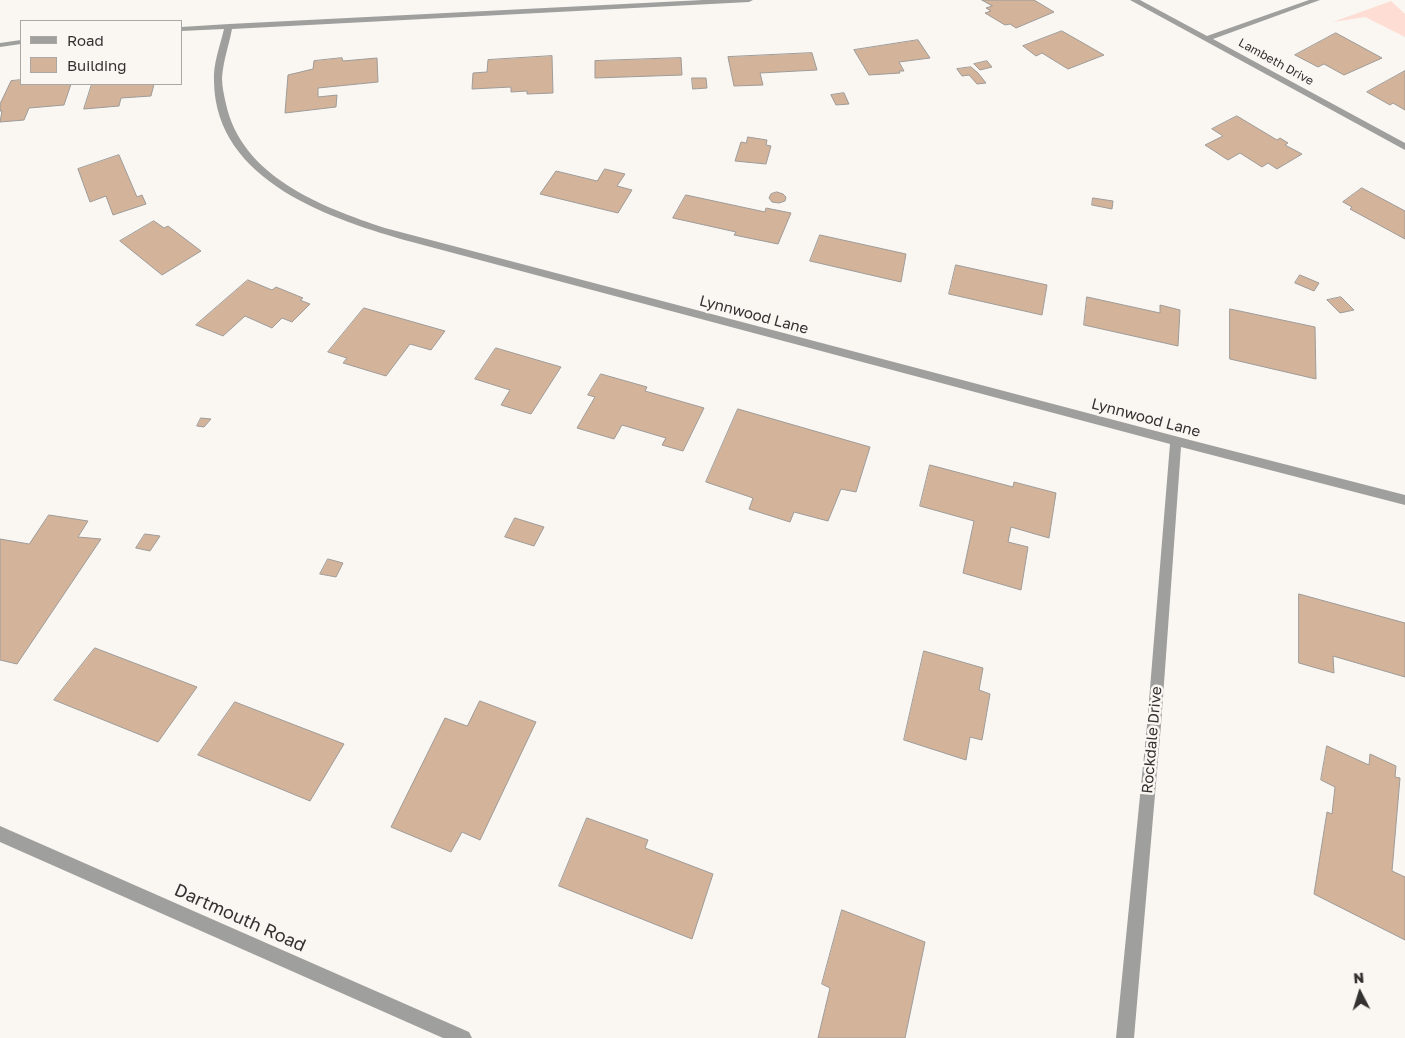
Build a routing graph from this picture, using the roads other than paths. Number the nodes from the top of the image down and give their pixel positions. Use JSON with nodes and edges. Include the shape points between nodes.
{"nodes":[{"id":1,"x":749,"y":0,"type":"edge"},
{"id":2,"x":1134,"y":0,"type":"edge"},
{"id":3,"x":1316,"y":0,"type":"edge"},
{"id":4,"x":229,"y":26,"type":"junction"},
{"id":5,"x":182,"y":29,"type":"edge"},
{"id":6,"x":1206,"y":39,"type":"junction"},
{"id":7,"x":20,"y":42,"type":"edge"},
{"id":8,"x":0,"y":45,"type":"edge"},
{"id":9,"x":1405,"y":147,"type":"edge"},
{"id":10,"x":1176,"y":442,"type":"junction"},
{"id":11,"x":1405,"y":500,"type":"edge"},
{"id":12,"x":0,"y":834,"type":"edge"},
{"id":13,"x":463,"y":1038,"type":"edge"},
{"id":14,"x":1125,"y":1038,"type":"edge"}],
"edges":[{"from":1,"to":4,"type":"street"},
{"from":2,"to":6,"type":"street","name":"Lambeth Drive"},
{"from":3,"to":6,"type":"street"},
{"from":4,"to":5,"type":"street"},
{"from":4,"to":10,"type":"street","name":"Lynnwood Lane","via":[[217,83],[225,125],[258,167],[284,188],[322,209],[368,227]]},
{"from":6,"to":9,"type":"street","name":"Lambeth Drive"},
{"from":7,"to":8,"type":"street"},
{"from":10,"to":11,"type":"street","name":"Lynnwood Lane"},
{"from":10,"to":14,"type":"street","name":"Rockdale Drive"},
{"from":12,"to":13,"type":"street","name":"Dartmouth Road"}]}
